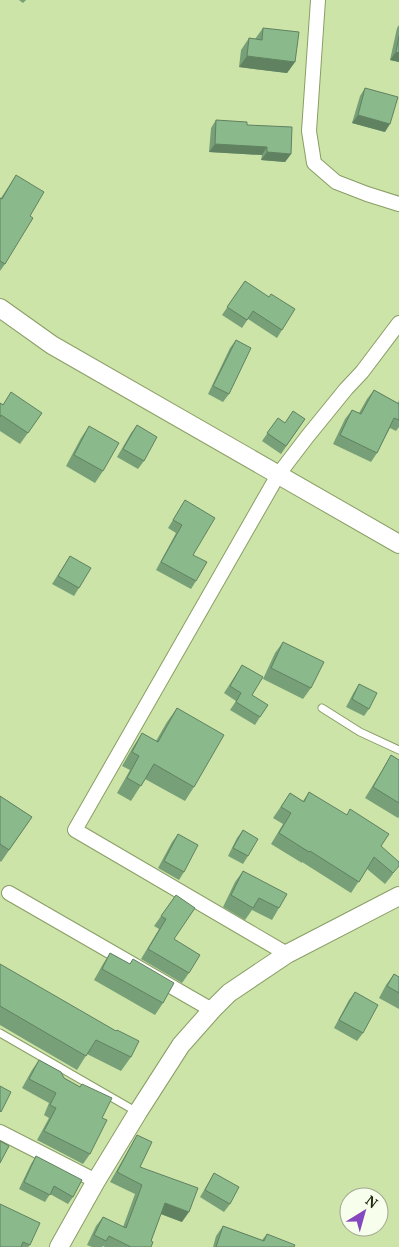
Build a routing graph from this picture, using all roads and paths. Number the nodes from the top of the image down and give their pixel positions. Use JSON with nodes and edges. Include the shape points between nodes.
{"nodes":[{"id":1,"x":318,"y":0,"type":"edge"},
{"id":2,"x":399,"y":204,"type":"edge"},
{"id":3,"x":0,"y":308,"type":"edge"},
{"id":4,"x":399,"y":323,"type":"edge"},
{"id":5,"x":278,"y":474,"type":"junction"},
{"id":6,"x":399,"y":544,"type":"edge"},
{"id":7,"x":322,"y":708,"type":"dead end"},
{"id":8,"x":399,"y":750,"type":"edge"},
{"id":9,"x":9,"y":893,"type":"dead end"},
{"id":10,"x":399,"y":896,"type":"edge"},
{"id":11,"x":287,"y":954,"type":"junction"},
{"id":12,"x":212,"y":1010,"type":"junction"},
{"id":13,"x":0,"y":1033,"type":"edge"},
{"id":14,"x":138,"y":1112,"type":"junction"},
{"id":15,"x":0,"y":1132,"type":"edge"},
{"id":16,"x":96,"y":1181,"type":"junction"},
{"id":17,"x":59,"y":1247,"type":"edge"}],
"edges":[{"from":1,"to":2,"type":"street","via":[[309,131],[314,163],[336,182]]},
{"from":3,"to":5,"type":"street","via":[[52,345]]},
{"from":4,"to":5,"type":"street"},
{"from":5,"to":6,"type":"street"},
{"from":5,"to":11,"type":"street","via":[[75,830]]},
{"from":7,"to":8,"type":"lane","via":[[360,732]]},
{"from":9,"to":12,"type":"street"},
{"from":10,"to":11,"type":"street"},
{"from":11,"to":12,"type":"street","via":[[229,993]]},
{"from":12,"to":14,"type":"street","via":[[181,1045]]},
{"from":13,"to":14,"type":"lane"},
{"from":14,"to":16,"type":"street"},
{"from":15,"to":16,"type":"street"},
{"from":16,"to":17,"type":"street"}]}
